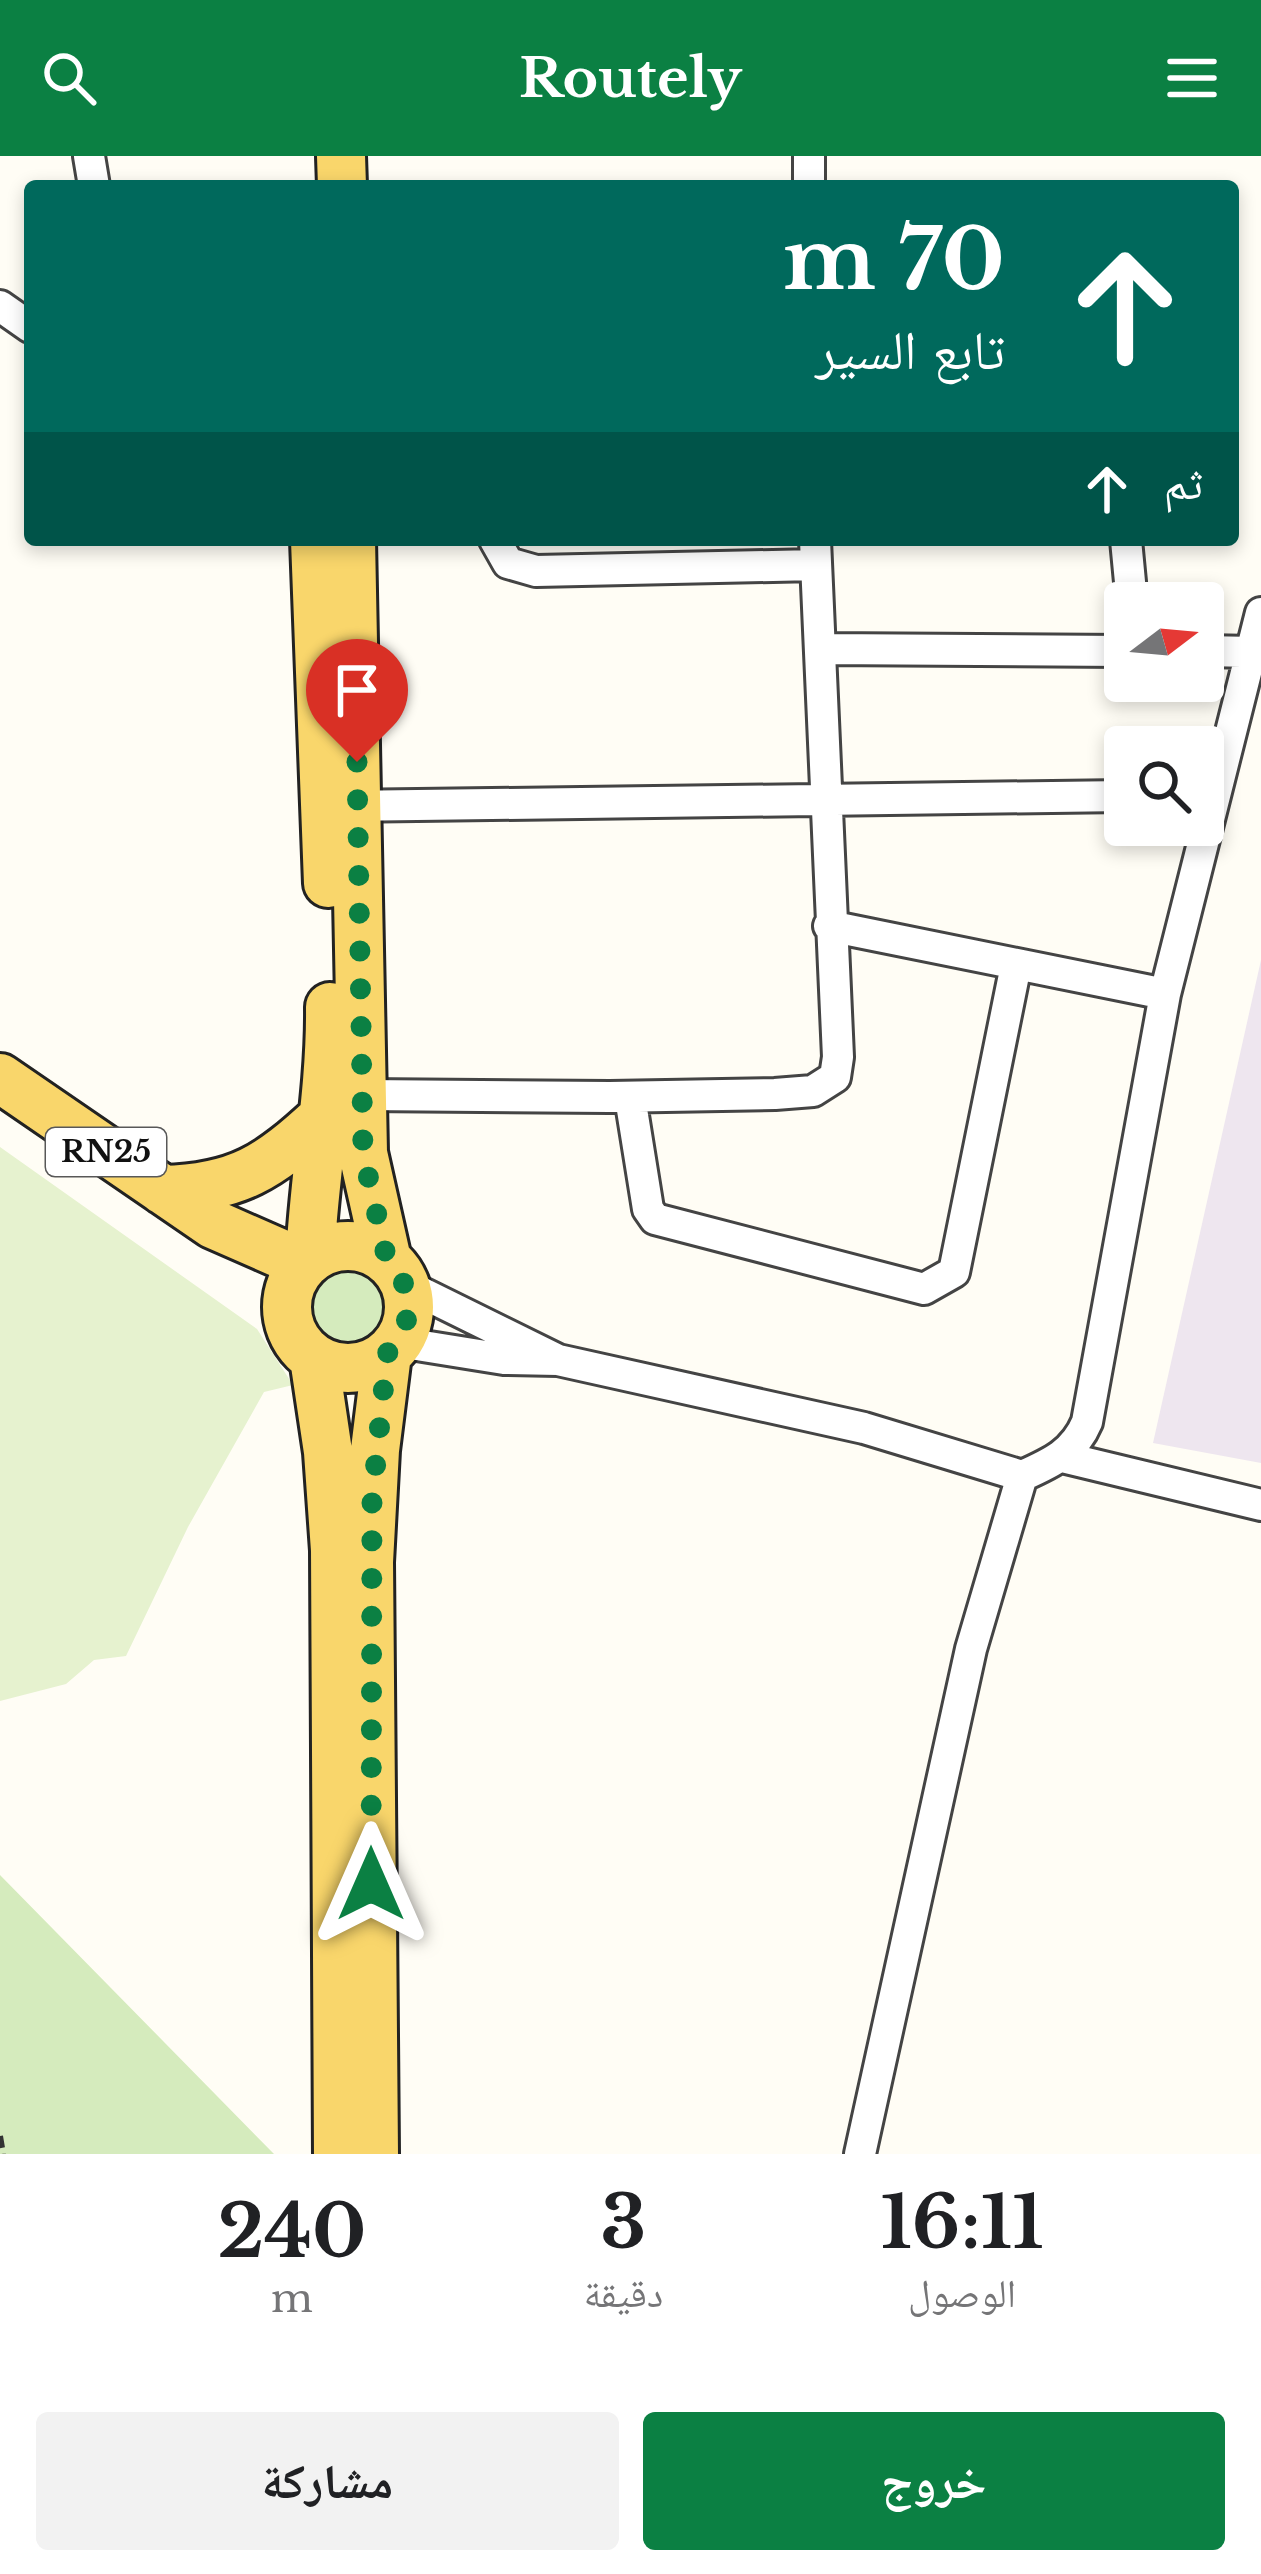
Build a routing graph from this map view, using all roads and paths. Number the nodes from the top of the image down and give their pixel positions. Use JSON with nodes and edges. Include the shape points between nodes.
{"nodes":[{"id":1,"x":316,"y":546,"type":"edge"},
{"id":2,"x":351,"y":546,"type":"edge"},
{"id":3,"x":498,"y":546,"type":"edge"},
{"id":4,"x":1127,"y":546,"type":"edge"},
{"id":5,"x":816,"y":553,"type":"edge"},
{"id":6,"x":1130,"y":582,"type":"edge"},
{"id":7,"x":1261,"y":614,"type":"edge"},
{"id":8,"x":822,"y":649,"type":"junction"},
{"id":9,"x":1104,"y":651,"type":"edge"},
{"id":10,"x":1224,"y":651,"type":"edge"},
{"id":11,"x":1254,"y":652,"type":"junction"},
{"id":12,"x":1224,"y":746,"type":"edge"},
{"id":13,"x":1104,"y":796,"type":"edge"},
{"id":14,"x":825,"y":797,"type":"junction"},
{"id":15,"x":342,"y":806,"type":"junction"},
{"id":16,"x":1197,"y":846,"type":"edge"},
{"id":17,"x":830,"y":926,"type":"junction"},
{"id":18,"x":1016,"y":964,"type":"junction"},
{"id":19,"x":1165,"y":994,"type":"junction"},
{"id":20,"x":345,"y":1077,"type":"junction"},
{"id":21,"x":0,"y":1078,"type":"edge"},
{"id":22,"x":630,"y":1097,"type":"junction"},
{"id":23,"x":163,"y":1190,"type":"junction"},
{"id":24,"x":395,"y":1272,"type":"junction"},
{"id":25,"x":300,"y":1276,"type":"junction"},
{"id":26,"x":392,"y":1348,"type":"junction"},
{"id":27,"x":314,"y":1358,"type":"junction"},
{"id":28,"x":558,"y":1360,"type":"junction"},
{"id":29,"x":1062,"y":1456,"type":"junction"},
{"id":30,"x":1022,"y":1475,"type":"junction"},
{"id":31,"x":1261,"y":1505,"type":"edge"},
{"id":32,"x":352,"y":1556,"type":"junction"},
{"id":33,"x":0,"y":2135,"type":"edge"},
{"id":34,"x":3,"y":2154,"type":"edge"},
{"id":35,"x":338,"y":2154,"type":"edge"},
{"id":36,"x":374,"y":2154,"type":"edge"},
{"id":37,"x":860,"y":2154,"type":"edge"}],
"edges":[{"from":1,"to":15,"type":"main road","number":"RN25"},
{"from":2,"to":15,"type":"main road","number":"RN25"},
{"from":3,"to":5,"type":"street","via":[[508,563],[536,571]]},
{"from":4,"to":6,"type":"street"},
{"from":5,"to":8,"type":"street"},
{"from":7,"to":11,"type":"street"},
{"from":8,"to":9,"type":"street"},
{"from":8,"to":14,"type":"street"},
{"from":10,"to":11,"type":"street"},
{"from":11,"to":12,"type":"street"},
{"from":13,"to":14,"type":"street"},
{"from":14,"to":15,"type":"street"},
{"from":14,"to":17,"type":"street"},
{"from":15,"to":20,"type":"main road","number":"RN25"},
{"from":16,"to":19,"type":"street"},
{"from":17,"to":18,"type":"street"},
{"from":17,"to":22,"type":"street","via":[[838,1068],[828,1084],[775,1094]]},
{"from":18,"to":19,"type":"street"},
{"from":18,"to":22,"type":"street","via":[[954,1272],[925,1289],[655,1219]]},
{"from":19,"to":29,"type":"street","via":[[1087,1422]]},
{"from":20,"to":22,"type":"street"},
{"from":20,"to":23,"type":"main road","via":[[260,1171],[201,1189]]},
{"from":20,"to":24,"type":"main road","number":"RN25"},
{"from":20,"to":25,"type":"main road","number":"RN25","via":[[314,1175]]},
{"from":21,"to":23,"type":"main road","number":"RN25"},
{"from":23,"to":25,"type":"main road","number":"RN25"},
{"from":24,"to":25,"type":"main road","via":[[369,1250],[349,1246],[328,1249]]},
{"from":24,"to":26,"type":"main road","number":"RN25","via":[[409,1304]]},
{"from":24,"to":28,"type":"street"},
{"from":25,"to":27,"type":"main road","number":"RN25","via":[[290,1326]]},
{"from":26,"to":27,"type":"main road","via":[[359,1367]]},
{"from":26,"to":28,"type":"street"},
{"from":26,"to":32,"type":"main road"},
{"from":27,"to":32,"type":"main road"},
{"from":28,"to":30,"type":"street","via":[[864,1428]]},
{"from":29,"to":30,"type":"street"},
{"from":29,"to":31,"type":"street"},
{"from":30,"to":37,"type":"street","via":[[971,1649]]},
{"from":32,"to":35,"type":"main road"},
{"from":32,"to":36,"type":"main road"},
{"from":33,"to":34,"type":"path"}]}
